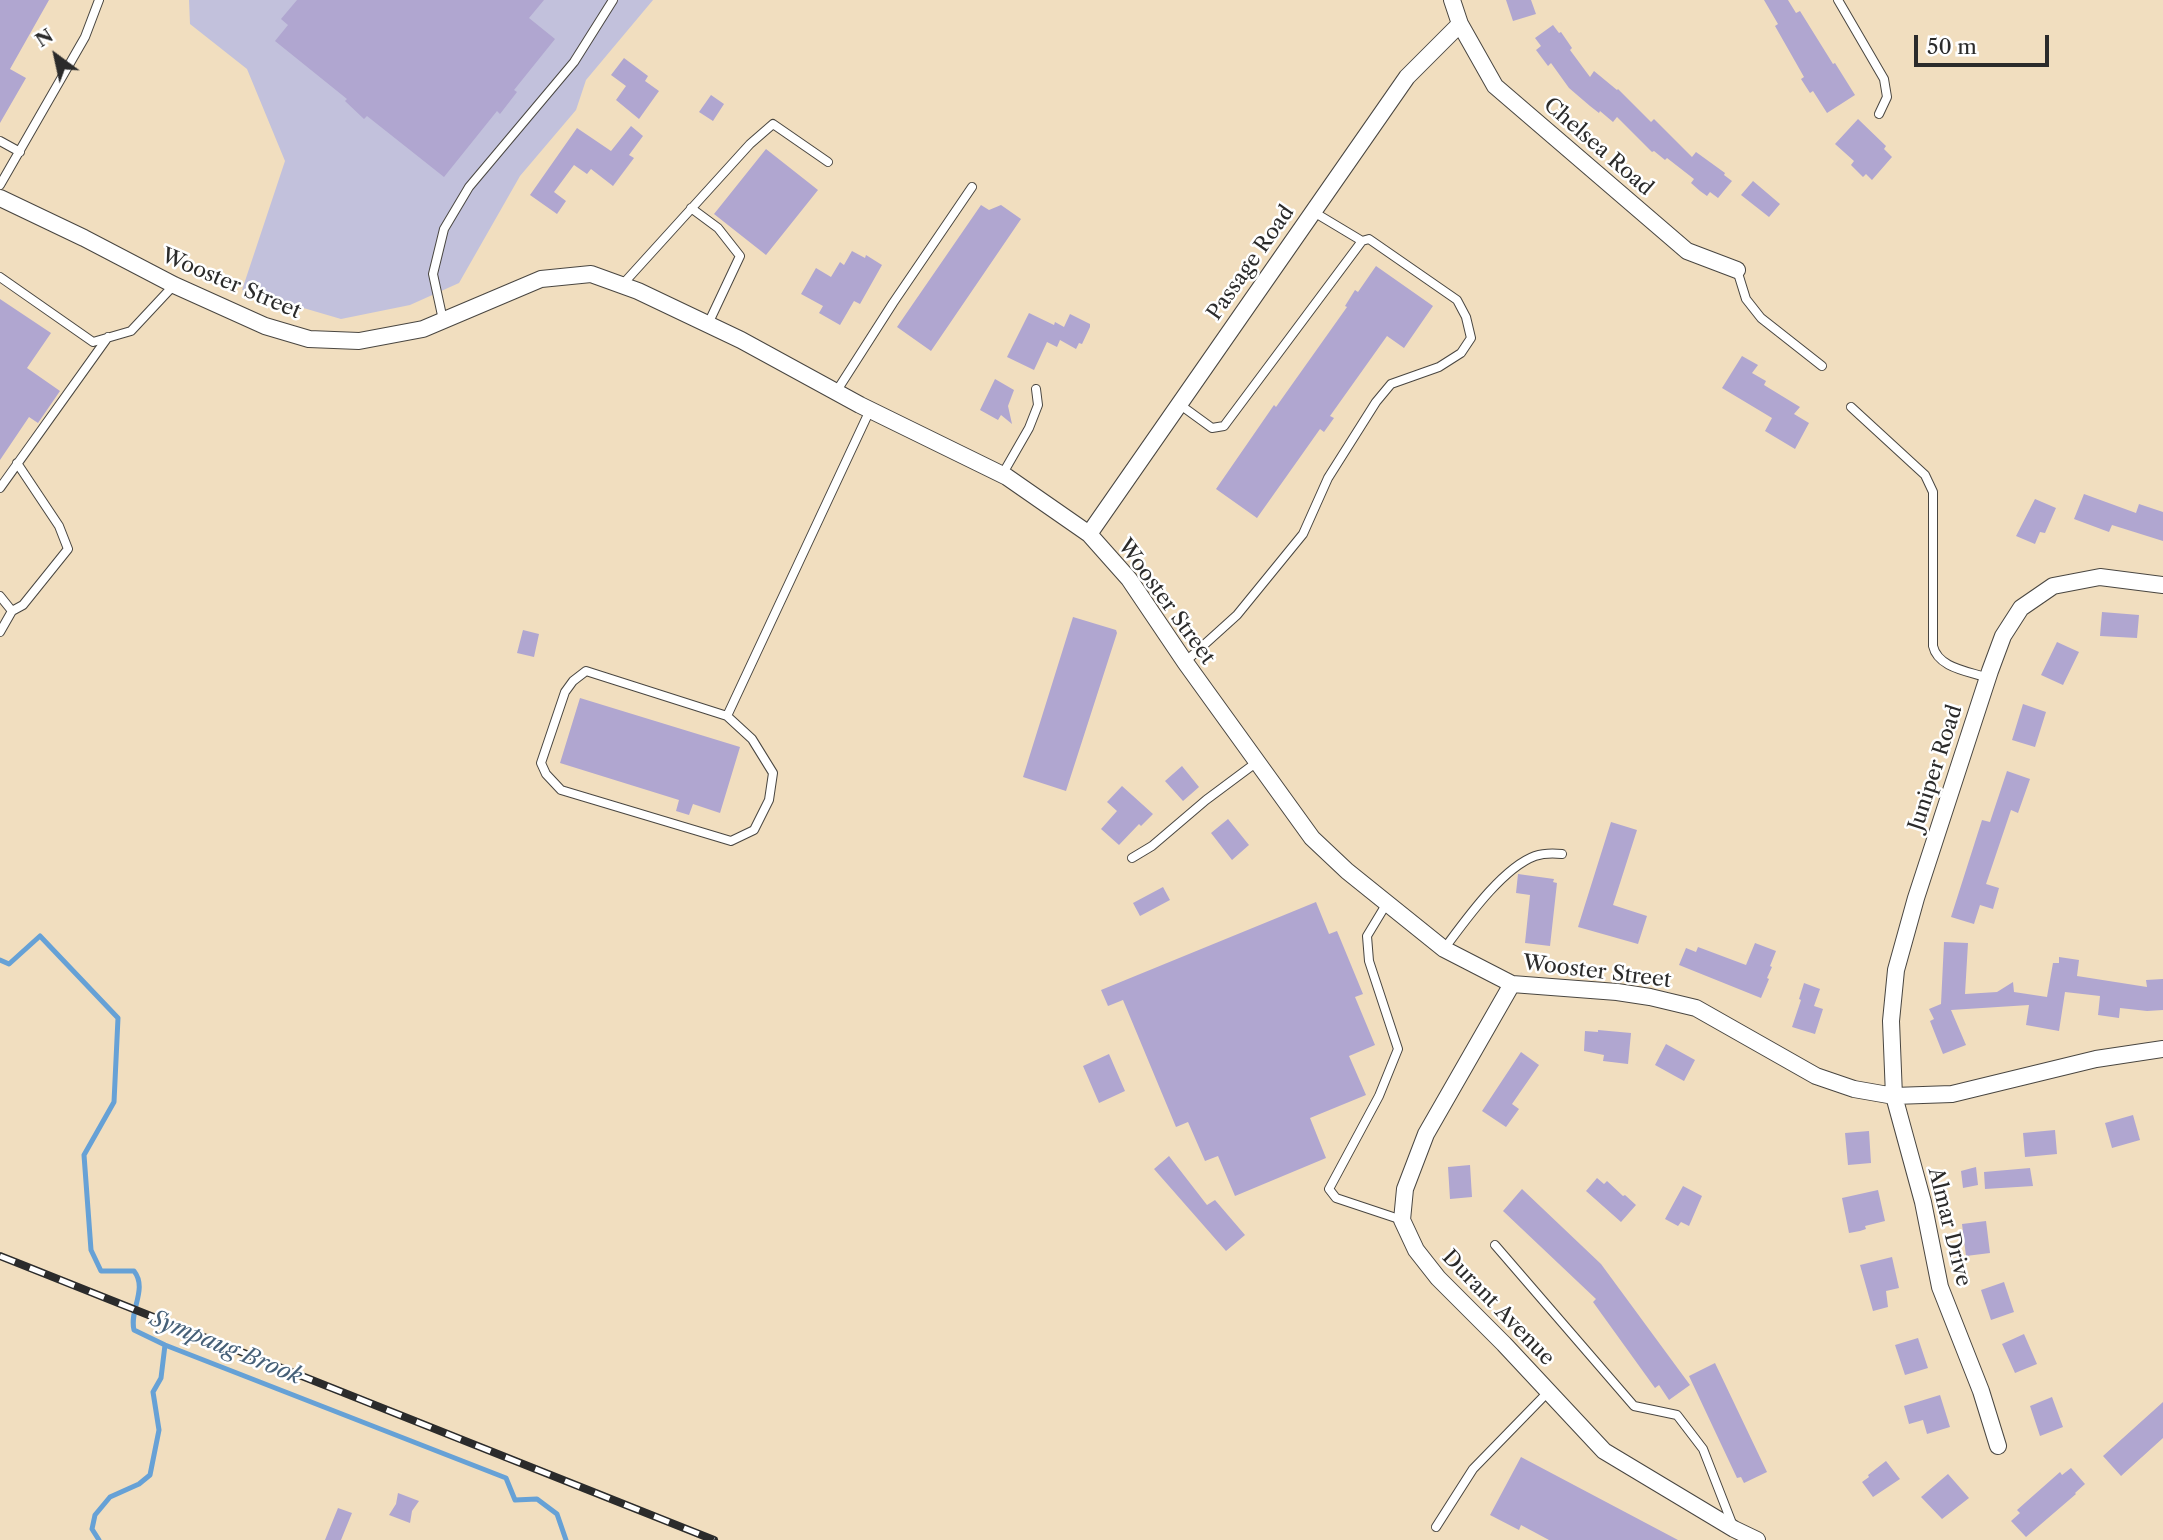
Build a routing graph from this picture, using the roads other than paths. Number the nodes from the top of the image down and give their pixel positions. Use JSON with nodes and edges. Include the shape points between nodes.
{"nodes":[{"id":1,"x":99,"y":0,"type":"edge"},
{"id":2,"x":614,"y":0,"type":"edge"},
{"id":3,"x":1452,"y":0,"type":"edge"},
{"id":4,"x":1838,"y":0,"type":"edge"},
{"id":5,"x":1460,"y":24,"type":"junction"},
{"id":6,"x":1879,"y":114,"type":"dead end"},
{"id":7,"x":0,"y":141,"type":"edge"},
{"id":8,"x":20,"y":152,"type":"junction"},
{"id":9,"x":828,"y":162,"type":"dead end"},
{"id":10,"x":0,"y":185,"type":"edge"},
{"id":11,"x":972,"y":187,"type":"dead end"},
{"id":12,"x":0,"y":198,"type":"edge"},
{"id":13,"x":691,"y":208,"type":"junction"},
{"id":14,"x":1312,"y":211,"type":"junction"},
{"id":15,"x":1362,"y":241,"type":"junction"},
{"id":16,"x":1737,"y":270,"type":"joint"},
{"id":17,"x":0,"y":277,"type":"edge"},
{"id":18,"x":174,"y":285,"type":"junction"},
{"id":19,"x":622,"y":285,"type":"junction"},
{"id":20,"x":443,"y":320,"type":"junction"},
{"id":21,"x":708,"y":324,"type":"junction"},
{"id":22,"x":108,"y":337,"type":"junction"},
{"id":23,"x":1822,"y":366,"type":"dead end"},
{"id":24,"x":1036,"y":389,"type":"dead end"},
{"id":25,"x":836,"y":392,"type":"junction"},
{"id":26,"x":1179,"y":404,"type":"junction"},
{"id":27,"x":1851,"y":407,"type":"dead end"},
{"id":28,"x":870,"y":410,"type":"junction"},
{"id":29,"x":17,"y":463,"type":"junction"},
{"id":30,"x":1002,"y":475,"type":"junction"},
{"id":31,"x":0,"y":488,"type":"edge"},
{"id":32,"x":1089,"y":534,"type":"junction"},
{"id":33,"x":2163,"y":585,"type":"edge"},
{"id":34,"x":0,"y":596,"type":"edge"},
{"id":35,"x":12,"y":611,"type":"junction"},
{"id":36,"x":0,"y":632,"type":"edge"},
{"id":37,"x":1185,"y":662,"type":"junction"},
{"id":38,"x":1988,"y":678,"type":"junction"},
{"id":39,"x":727,"y":716,"type":"junction"},
{"id":40,"x":1257,"y":762,"type":"junction"},
{"id":41,"x":1562,"y":854,"type":"dead end"},
{"id":42,"x":1132,"y":858,"type":"dead end"},
{"id":43,"x":1387,"y":904,"type":"junction"},
{"id":44,"x":1444,"y":949,"type":"junction"},
{"id":45,"x":1512,"y":984,"type":"junction"},
{"id":46,"x":2163,"y":1049,"type":"edge"},
{"id":47,"x":1894,"y":1096,"type":"junction"},
{"id":48,"x":1402,"y":1220,"type":"junction"},
{"id":49,"x":1495,"y":1245,"type":"dead end"},
{"id":50,"x":1549,"y":1391,"type":"junction"},
{"id":51,"x":1998,"y":1446,"type":"dead end"},
{"id":52,"x":1436,"y":1527,"type":"dead end"},
{"id":53,"x":1734,"y":1529,"type":"junction"},
{"id":54,"x":1757,"y":1540,"type":"edge"}],
"edges":[{"from":1,"to":8,"type":"lane","via":[[85,37]]},
{"from":2,"to":20,"type":"lane","via":[[574,62],[469,187],[444,229],[433,274]]},
{"from":3,"to":5,"type":"street","name":"Chelsea Road"},
{"from":4,"to":6,"type":"lane","via":[[1884,79],[1887,97]]},
{"from":5,"to":14,"type":"street","name":"Passage Road","via":[[1406,77]]},
{"from":5,"to":16,"type":"street","name":"Chelsea Road","via":[[1495,86],[1687,251]]},
{"from":7,"to":8,"type":"lane"},
{"from":8,"to":10,"type":"lane"},
{"from":9,"to":13,"type":"lane","via":[[773,124]]},
{"from":11,"to":25,"type":"lane"},
{"from":12,"to":18,"type":"street","name":"Wooster Street"},
{"from":13,"to":19,"type":"lane"},
{"from":13,"to":21,"type":"lane","via":[[718,228],[740,256]]},
{"from":14,"to":15,"type":"lane"},
{"from":14,"to":26,"type":"street","name":"Passage Road"},
{"from":15,"to":26,"type":"lane","via":[[1224,426],[1212,428]]},
{"from":15,"to":37,"type":"lane","via":[[1369,239],[1457,300],[1471,338],[1461,353],[1439,367],[1391,384],[1328,478],[1303,534],[1237,615]]},
{"from":16,"to":23,"type":"lane","via":[[1746,299],[1761,318]]},
{"from":17,"to":22,"type":"lane","via":[[93,342]]},
{"from":18,"to":20,"type":"street","name":"Wooster Street","via":[[265,326],[309,339],[359,341],[423,329]]},
{"from":18,"to":22,"type":"lane","via":[[131,331]]},
{"from":19,"to":20,"type":"street","name":"Wooster Street","via":[[592,274],[541,279]]},
{"from":19,"to":21,"type":"street","name":"Wooster Street"},
{"from":21,"to":25,"type":"street","name":"Wooster Street"},
{"from":22,"to":29,"type":"lane"},
{"from":24,"to":30,"type":"lane","via":[[1038,405],[1029,428]]},
{"from":25,"to":28,"type":"street","name":"Wooster Street"},
{"from":26,"to":32,"type":"street","name":"Passage Road"},
{"from":27,"to":38,"type":"lane","via":[[1925,475],[1933,492],[1935,655],[1941,662]]},
{"from":28,"to":30,"type":"street","name":"Wooster Street"},
{"from":28,"to":39,"type":"lane"},
{"from":29,"to":31,"type":"lane"},
{"from":29,"to":35,"type":"lane","via":[[59,526],[68,549],[23,605]]},
{"from":30,"to":32,"type":"street","name":"Wooster Street"},
{"from":32,"to":37,"type":"street","name":"Wooster Street","via":[[1129,579]]},
{"from":33,"to":38,"type":"street","name":"Juniper Road","via":[[2100,577],[2053,586],[2021,608],[2003,636]]},
{"from":34,"to":35,"type":"lane"},
{"from":35,"to":36,"type":"lane"},
{"from":37,"to":40,"type":"street","name":"Wooster Street"},
{"from":38,"to":47,"type":"street","name":"Juniper Road","via":[[1896,970],[1891,1021]]},
{"from":39,"to":39,"type":"lane","via":[[752,739],[773,773],[769,800],[754,830],[731,841],[561,790],[541,763],[565,692],[586,671]]},
{"from":40,"to":42,"type":"lane"},
{"from":40,"to":43,"type":"street","name":"Wooster Street","via":[[1312,838]]},
{"from":41,"to":44,"type":"lane","via":[[1536,856],[1518,865]]},
{"from":43,"to":44,"type":"street","name":"Wooster Street"},
{"from":43,"to":48,"type":"lane","via":[[1367,936],[1369,961],[1398,1049],[1329,1189],[1336,1198]]},
{"from":44,"to":45,"type":"street","name":"Wooster Street"},
{"from":45,"to":47,"type":"street","name":"Wooster Street","via":[[1617,992],[1696,1008],[1816,1076]]},
{"from":45,"to":48,"type":"street","via":[[1426,1134],[1405,1189]]},
{"from":46,"to":47,"type":"street","name":"Wooster Street","via":[[2096,1059],[1952,1094]]},
{"from":47,"to":51,"type":"street","name":"Almar Drive","via":[[1940,1287]]},
{"from":48,"to":50,"type":"street","name":"Durant Avenue","via":[[1416,1250],[1438,1278]]},
{"from":49,"to":53,"type":"lane","via":[[1634,1406],[1677,1415],[1703,1449]]},
{"from":50,"to":52,"type":"lane","via":[[1473,1469]]},
{"from":50,"to":53,"type":"street","name":"Durant Avenue","via":[[1604,1451]]},
{"from":53,"to":54,"type":"street","name":"Durant Avenue"}]}
